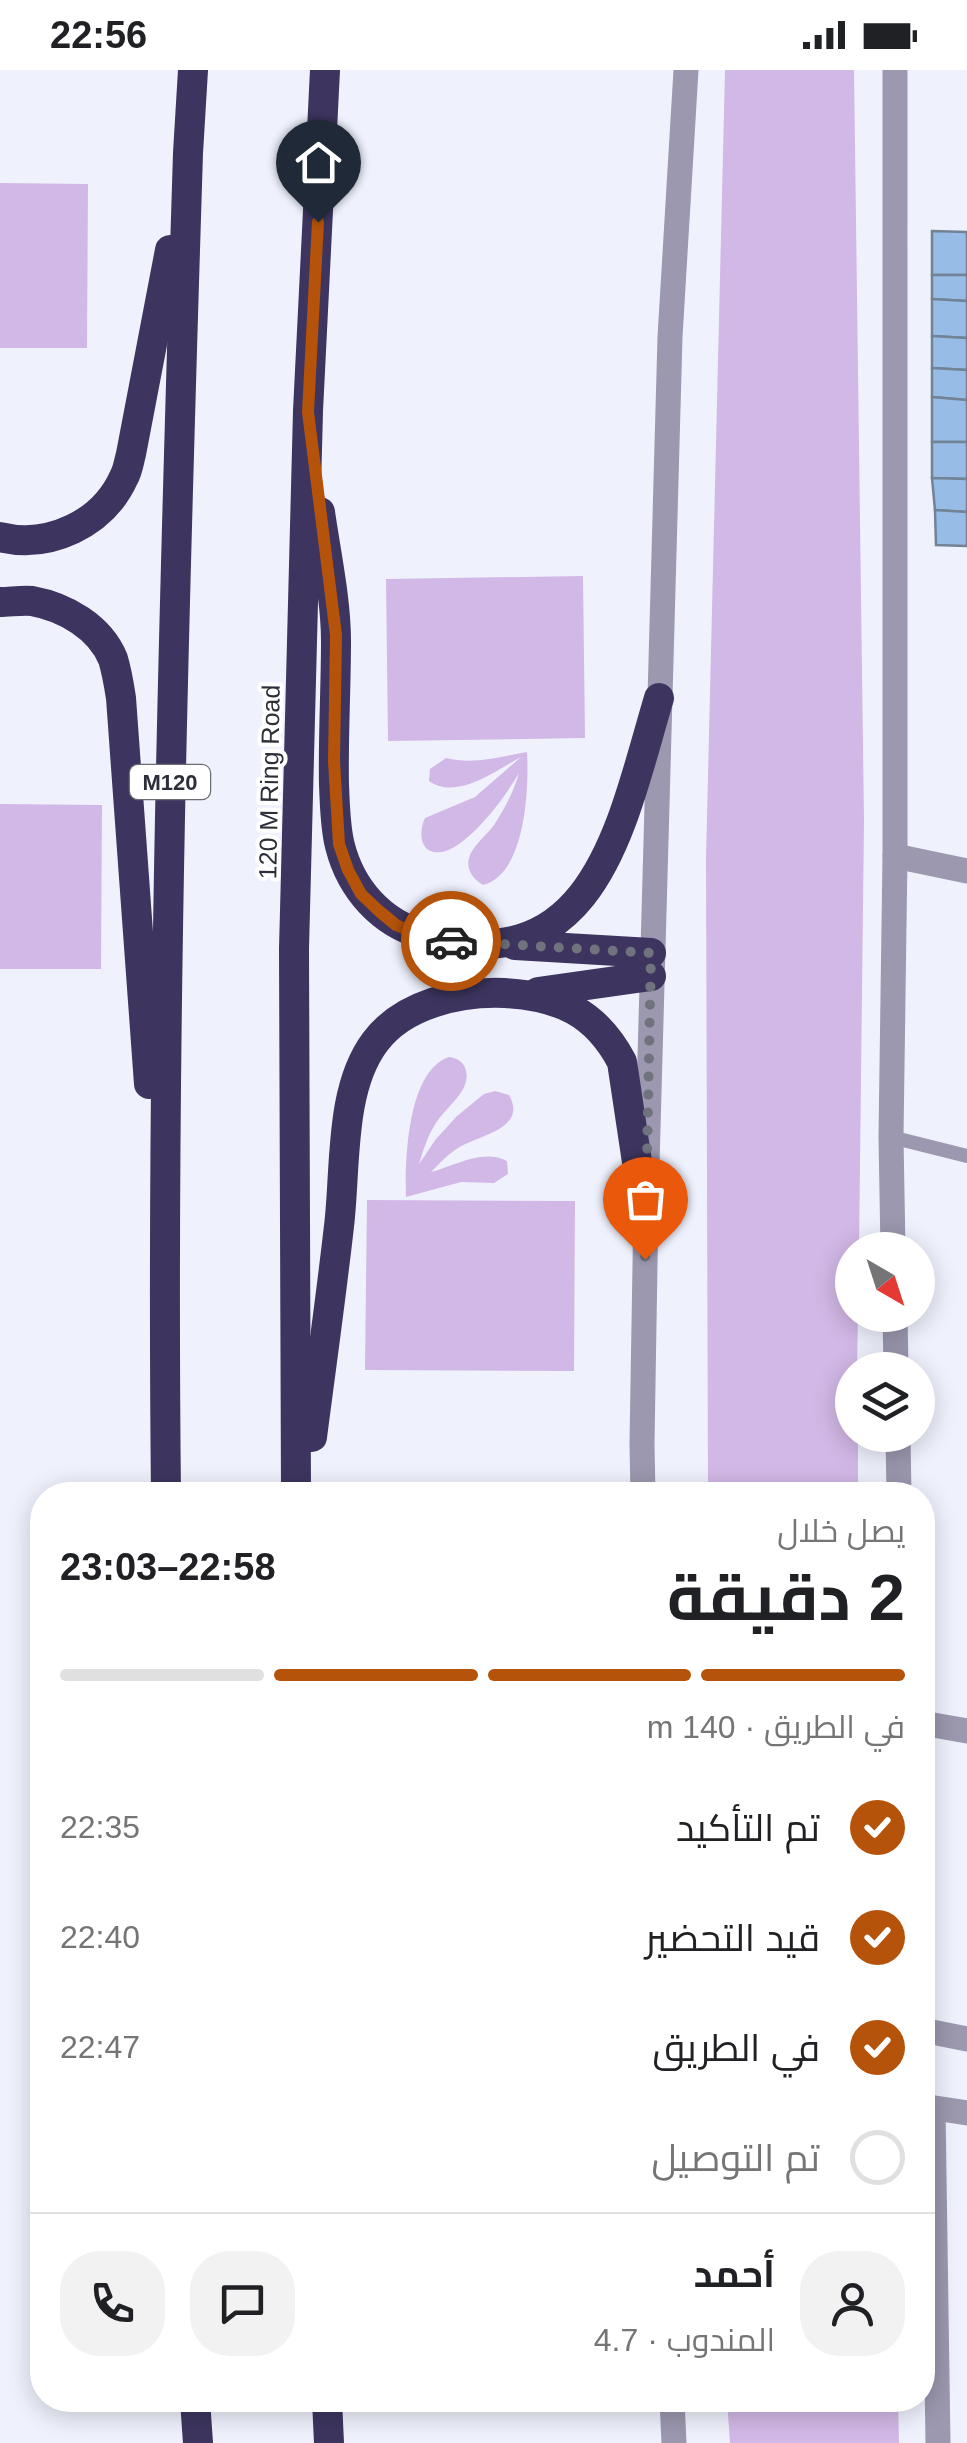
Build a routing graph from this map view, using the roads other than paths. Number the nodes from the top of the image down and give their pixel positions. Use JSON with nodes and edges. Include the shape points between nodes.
{"nodes":[{"id":1,"x":193,"y":70,"type":"edge"},
{"id":2,"x":326,"y":70,"type":"edge"},
{"id":3,"x":686,"y":70,"type":"edge"},
{"id":4,"x":894,"y":70,"type":"edge"},
{"id":5,"x":188,"y":153,"type":"junction"},
{"id":6,"x":308,"y":412,"type":"junction"},
{"id":7,"x":0,"y":540,"type":"edge"},
{"id":8,"x":10,"y":600,"type":"edge"},
{"id":9,"x":659,"y":698,"type":"junction"},
{"id":10,"x":895,"y":856,"type":"junction"},
{"id":11,"x":967,"y":872,"type":"edge"},
{"id":12,"x":490,"y":944,"type":"junction"},
{"id":13,"x":651,"y":964,"type":"junction"},
{"id":14,"x":525,"y":994,"type":"junction"},
{"id":15,"x":891,"y":1138,"type":"junction"},
{"id":16,"x":967,"y":1156,"type":"edge"},
{"id":17,"x":646,"y":1222,"type":"junction"},
{"id":18,"x":894,"y":1232,"type":"edge"},
{"id":19,"x":164,"y":1291,"type":"junction"},
{"id":20,"x":898,"y":1452,"type":"edge"},
{"id":21,"x":166,"y":1482,"type":"edge"},
{"id":22,"x":296,"y":1482,"type":"edge"},
{"id":23,"x":306,"y":1482,"type":"edge"},
{"id":24,"x":643,"y":1482,"type":"edge"},
{"id":25,"x":899,"y":1482,"type":"edge"},
{"id":26,"x":935,"y":1725,"type":"edge"},
{"id":27,"x":967,"y":1731,"type":"edge"},
{"id":28,"x":935,"y":2032,"type":"edge"},
{"id":29,"x":967,"y":2038,"type":"edge"},
{"id":30,"x":935,"y":2108,"type":"edge"},
{"id":31,"x":967,"y":2114,"type":"edge"},
{"id":32,"x":935,"y":2342,"type":"edge"},
{"id":33,"x":196,"y":2412,"type":"edge"},
{"id":34,"x":328,"y":2412,"type":"edge"},
{"id":35,"x":673,"y":2412,"type":"edge"},
{"id":36,"x":198,"y":2443,"type":"edge"},
{"id":37,"x":329,"y":2443,"type":"edge"},
{"id":38,"x":674,"y":2443,"type":"edge"},
{"id":39,"x":938,"y":2443,"type":"edge"}],
"edges":[{"from":1,"to":5,"type":"highway","number":"M120"},
{"from":2,"to":6,"type":"highway","name":"120 M Ring Road"},
{"from":3,"to":9,"type":"street"},
{"from":4,"to":10,"type":"street"},
{"from":5,"to":7,"type":"highway","via":[[124,477],[96,515],[76,528],[31,542]]},
{"from":5,"to":19,"type":"highway","number":"M120","via":[[171,690]]},
{"from":6,"to":12,"type":"highway","via":[[336,635],[339,844],[361,894],[396,925],[436,939]]},
{"from":6,"to":22,"type":"highway","name":"120 M Ring Road","via":[[294,949]]},
{"from":8,"to":19,"type":"highway","via":[[81,620],[104,643],[118,683]]},
{"from":9,"to":12,"type":"highway","via":[[624,815],[583,897],[546,928]]},
{"from":9,"to":13,"type":"street"},
{"from":10,"to":11,"type":"street"},
{"from":10,"to":15,"type":"street"},
{"from":12,"to":13,"type":"highway"},
{"from":13,"to":14,"type":"highway"},
{"from":13,"to":17,"type":"street"},
{"from":14,"to":17,"type":"highway","via":[[566,1004],[613,1045],[622,1062]]},
{"from":14,"to":23,"type":"highway","via":[[484,992],[436,1002],[393,1023],[364,1060],[349,1112]]},
{"from":15,"to":16,"type":"lane"},
{"from":15,"to":18,"type":"street"},
{"from":17,"to":24,"type":"street"},
{"from":19,"to":21,"type":"highway","number":"M120"},
{"from":20,"to":25,"type":"street"},
{"from":26,"to":27,"type":"street"},
{"from":28,"to":29,"type":"street"},
{"from":30,"to":31,"type":"street"},
{"from":32,"to":39,"type":"street"},
{"from":33,"to":36,"type":"highway"},
{"from":34,"to":37,"type":"highway"},
{"from":35,"to":38,"type":"street"}]}
